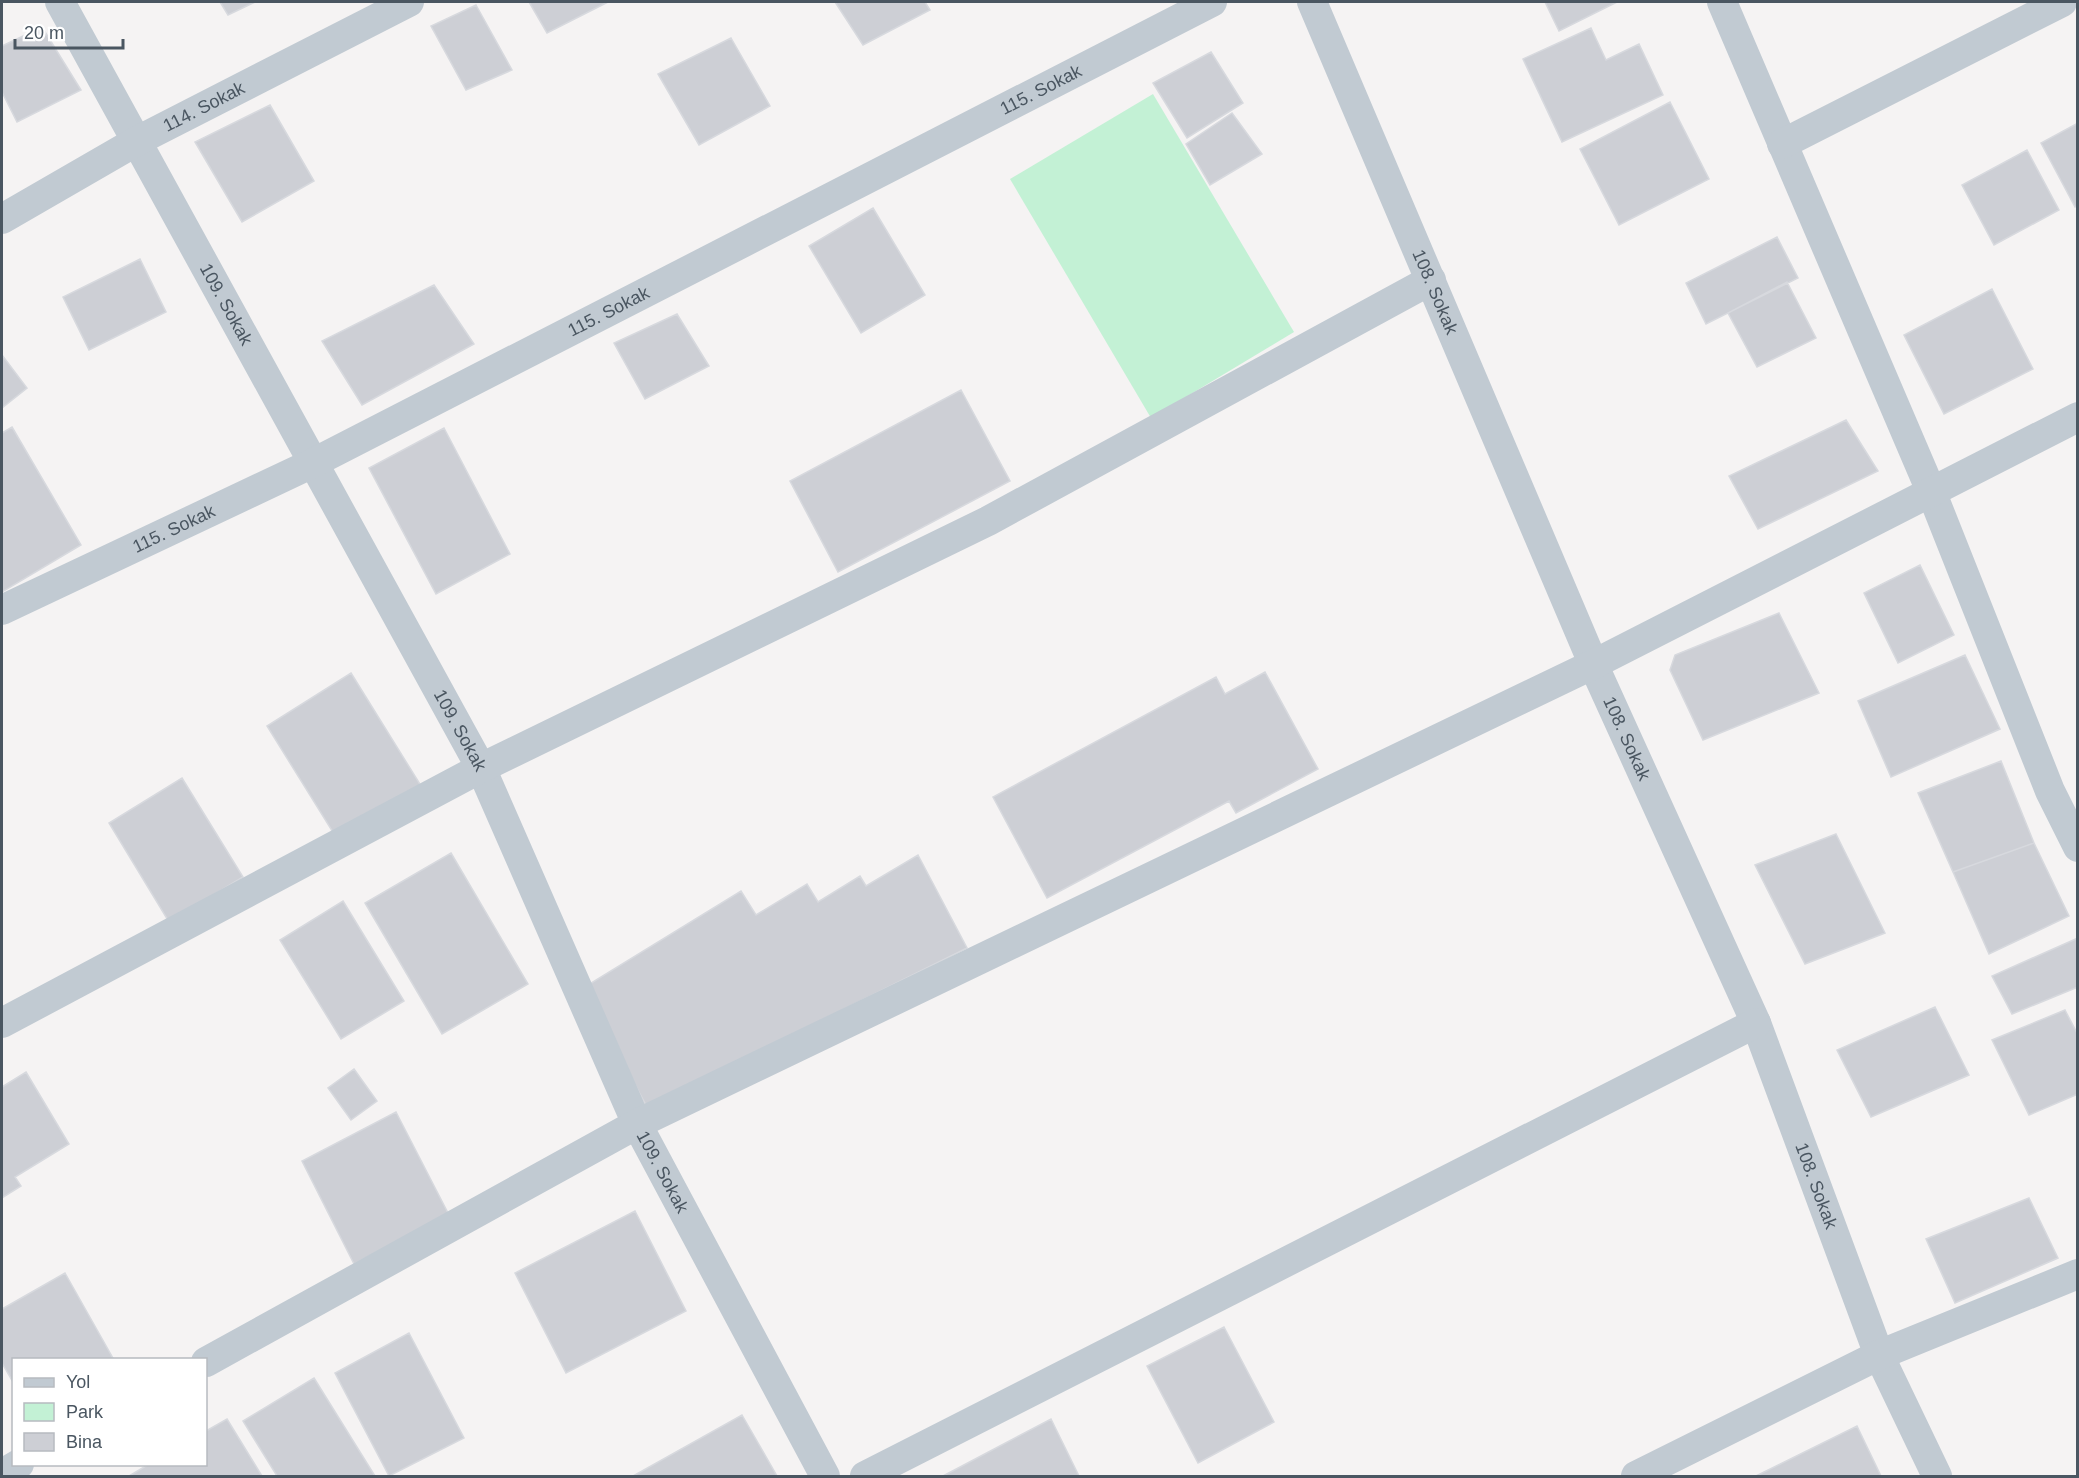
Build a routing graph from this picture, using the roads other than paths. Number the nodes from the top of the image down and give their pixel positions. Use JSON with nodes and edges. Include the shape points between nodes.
{"nodes":[{"id":1,"x":60,"y":2,"type":"edge"},
{"id":2,"x":409,"y":2,"type":"edge"},
{"id":3,"x":1212,"y":2,"type":"edge"},
{"id":4,"x":1312,"y":2,"type":"edge"},
{"id":5,"x":1722,"y":2,"type":"edge"},
{"id":6,"x":2062,"y":2,"type":"edge"},
{"id":7,"x":137,"y":141,"type":"junction"},
{"id":8,"x":1782,"y":144,"type":"junction"},
{"id":9,"x":2,"y":219,"type":"edge"},
{"id":10,"x":1431,"y":280,"type":"junction"},
{"id":11,"x":2078,"y":417,"type":"edge"},
{"id":12,"x":313,"y":463,"type":"junction"},
{"id":13,"x":1931,"y":491,"type":"junction"},
{"id":14,"x":2,"y":610,"type":"edge"},
{"id":15,"x":1594,"y":664,"type":"junction"},
{"id":16,"x":481,"y":768,"type":"junction"},
{"id":17,"x":2078,"y":847,"type":"edge"},
{"id":18,"x":2,"y":1023,"type":"edge"},
{"id":19,"x":1756,"y":1023,"type":"junction"},
{"id":20,"x":637,"y":1124,"type":"junction"},
{"id":21,"x":2078,"y":1274,"type":"edge"},
{"id":22,"x":1879,"y":1355,"type":"junction"},
{"id":23,"x":207,"y":1361,"type":"edge"},
{"id":24,"x":16,"y":1466,"type":"edge"},
{"id":25,"x":2,"y":1474,"type":"edge"},
{"id":26,"x":825,"y":1476,"type":"edge"},
{"id":27,"x":865,"y":1476,"type":"edge"},
{"id":28,"x":1636,"y":1476,"type":"edge"},
{"id":29,"x":1937,"y":1476,"type":"edge"}],
"edges":[{"from":1,"to":7,"type":"street","name":"109. Sokak"},
{"from":2,"to":7,"type":"street","name":"114. Sokak"},
{"from":3,"to":12,"type":"street","name":"115. Sokak"},
{"from":4,"to":10,"type":"street","name":"108. Sokak"},
{"from":5,"to":8,"type":"street"},
{"from":6,"to":8,"type":"street"},
{"from":7,"to":9,"type":"street","name":"114. Sokak"},
{"from":7,"to":12,"type":"street","name":"109. Sokak"},
{"from":8,"to":13,"type":"street"},
{"from":10,"to":15,"type":"street","name":"108. Sokak"},
{"from":10,"to":16,"type":"street","via":[[988,522]]},
{"from":11,"to":13,"type":"street"},
{"from":12,"to":14,"type":"street","name":"115. Sokak"},
{"from":12,"to":16,"type":"street","name":"109. Sokak"},
{"from":13,"to":15,"type":"street"},
{"from":13,"to":17,"type":"street","via":[[2050,790]]},
{"from":15,"to":19,"type":"street","name":"108. Sokak"},
{"from":15,"to":20,"type":"street"},
{"from":16,"to":18,"type":"street"},
{"from":16,"to":20,"type":"street","name":"109. Sokak"},
{"from":19,"to":22,"type":"street","name":"108. Sokak"},
{"from":19,"to":27,"type":"street"},
{"from":20,"to":23,"type":"street"},
{"from":20,"to":26,"type":"street","name":"109. Sokak"},
{"from":21,"to":22,"type":"street"},
{"from":22,"to":28,"type":"street"},
{"from":22,"to":29,"type":"street","name":"108. Sokak"},
{"from":24,"to":25,"type":"street"}]}
